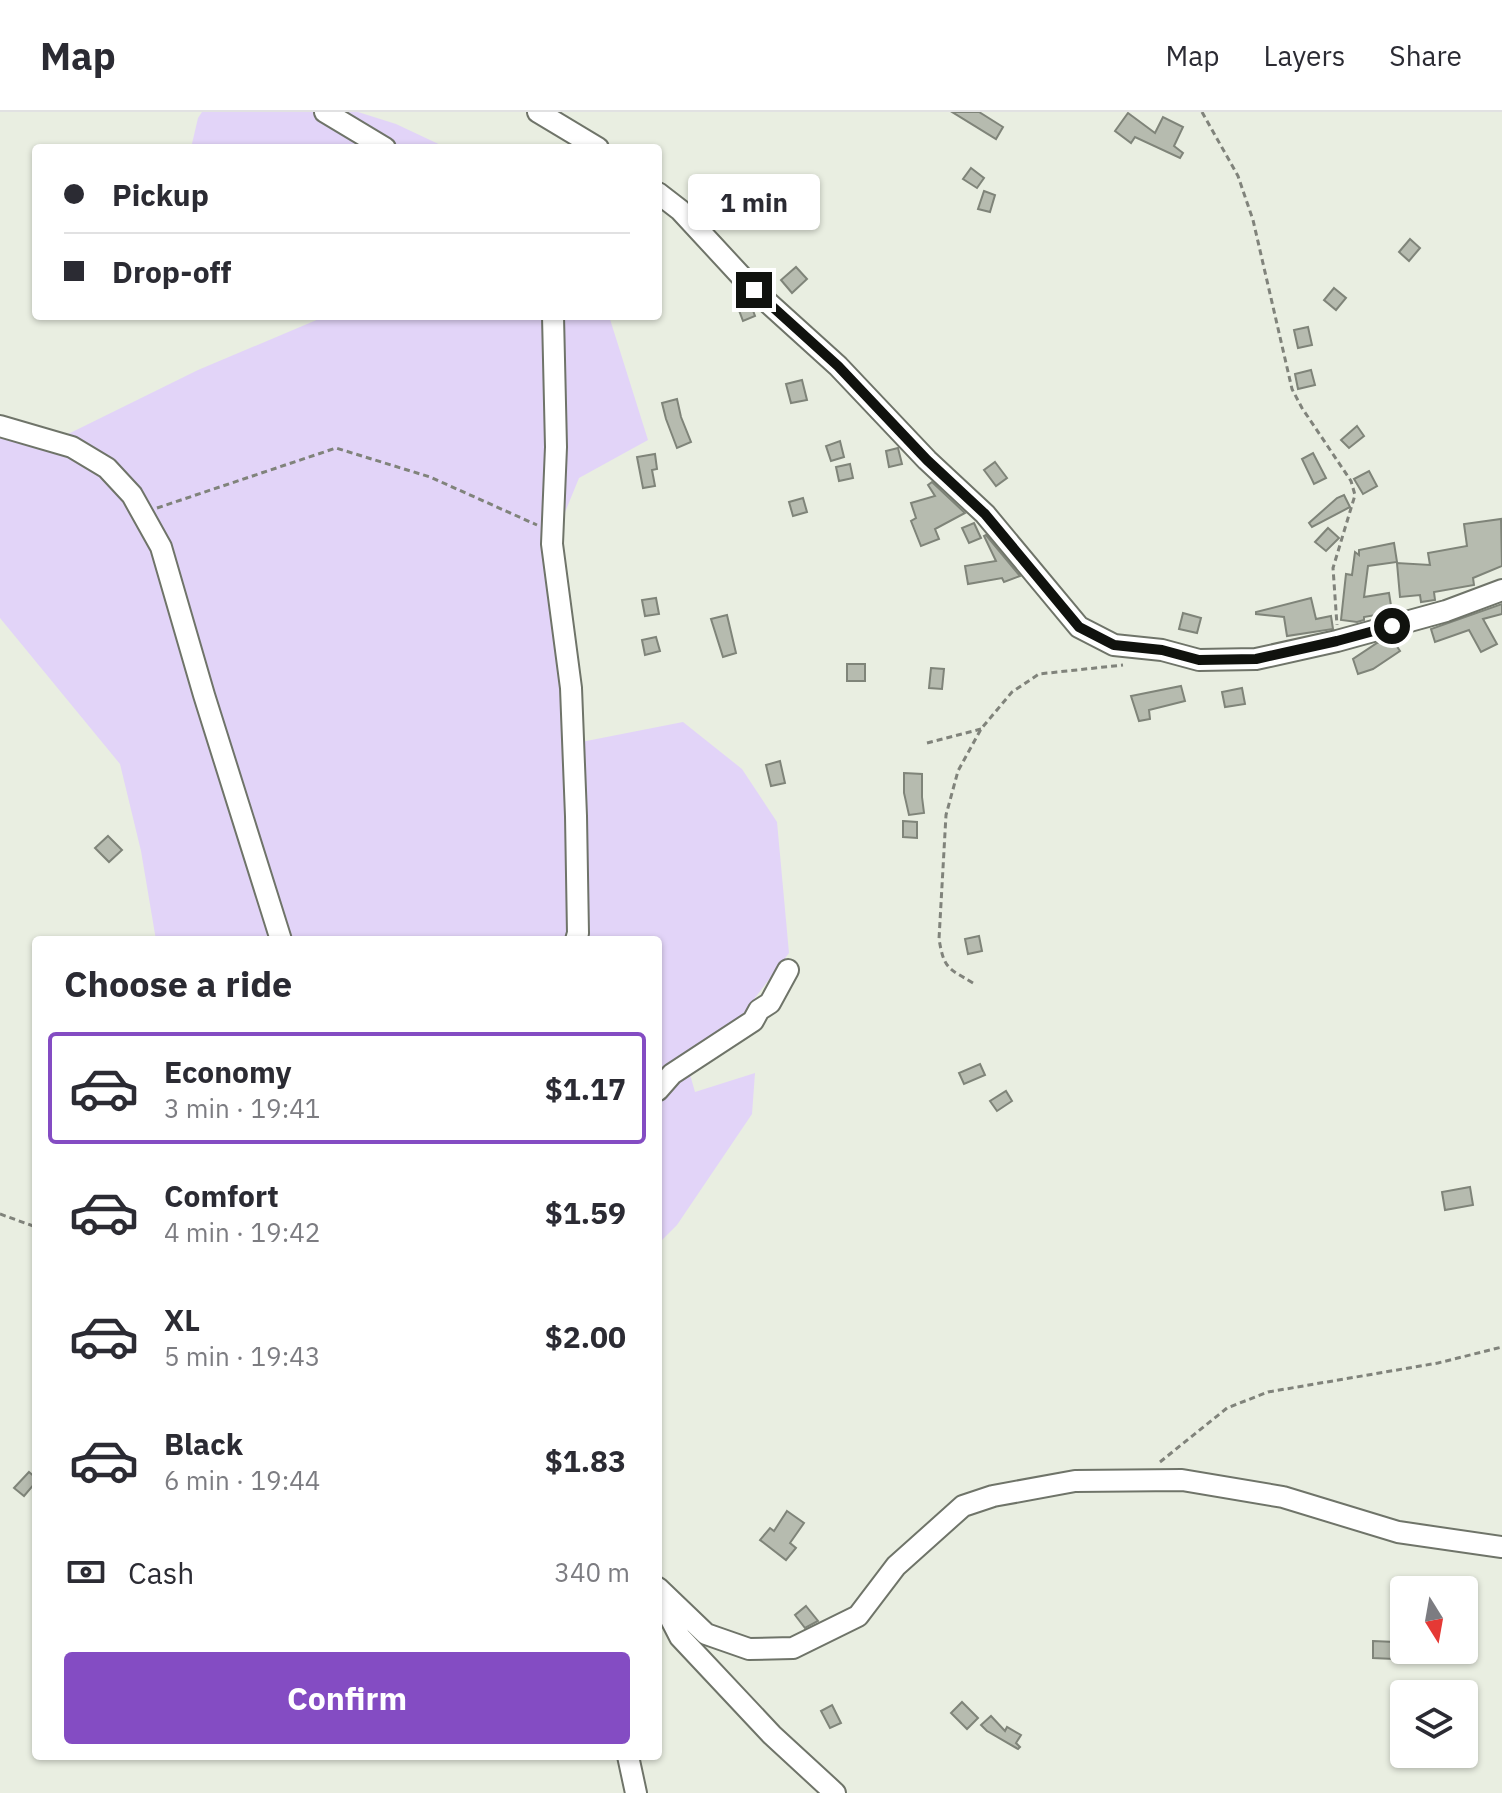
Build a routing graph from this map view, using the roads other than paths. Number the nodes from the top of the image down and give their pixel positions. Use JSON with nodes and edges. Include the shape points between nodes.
{"nodes":[{"id":1,"x":325,"y":112,"type":"edge"},
{"id":2,"x":538,"y":112,"type":"edge"},
{"id":3,"x":378,"y":144,"type":"edge"},
{"id":4,"x":591,"y":144,"type":"edge"},
{"id":5,"x":662,"y":196,"type":"edge"},
{"id":6,"x":553,"y":320,"type":"edge"},
{"id":7,"x":0,"y":426,"type":"edge"},
{"id":8,"x":1502,"y":590,"type":"edge"},
{"id":9,"x":280,"y":936,"type":"edge"},
{"id":10,"x":577,"y":936,"type":"edge"},
{"id":11,"x":788,"y":970,"type":"dead end"},
{"id":12,"x":662,"y":1085,"type":"edge"},
{"id":13,"x":1502,"y":1547,"type":"edge"},
{"id":14,"x":662,"y":1595,"type":"edge"},
{"id":15,"x":662,"y":1599,"type":"edge"},
{"id":16,"x":629,"y":1760,"type":"edge"},
{"id":17,"x":636,"y":1793,"type":"edge"},
{"id":18,"x":835,"y":1793,"type":"edge"}],
"edges":[{"from":1,"to":3,"type":"street"},
{"from":2,"to":4,"type":"street"},
{"from":5,"to":8,"type":"street","via":[[985,514],[1079,627],[1114,645],[1199,660],[1256,659],[1446,611]]},
{"from":6,"to":10,"type":"street","via":[[552,544],[571,688]]},
{"from":7,"to":9,"type":"street","via":[[72,447],[107,468],[132,495],[161,547]]},
{"from":11,"to":12,"type":"street","via":[[753,1021]]},
{"from":13,"to":14,"type":"street","via":[[1398,1532],[1283,1497],[1182,1480],[1075,1481],[963,1506],[896,1566],[858,1616],[793,1648],[749,1649],[706,1634]]},
{"from":15,"to":18,"type":"street","via":[[680,1637]]},
{"from":16,"to":17,"type":"street"}]}
